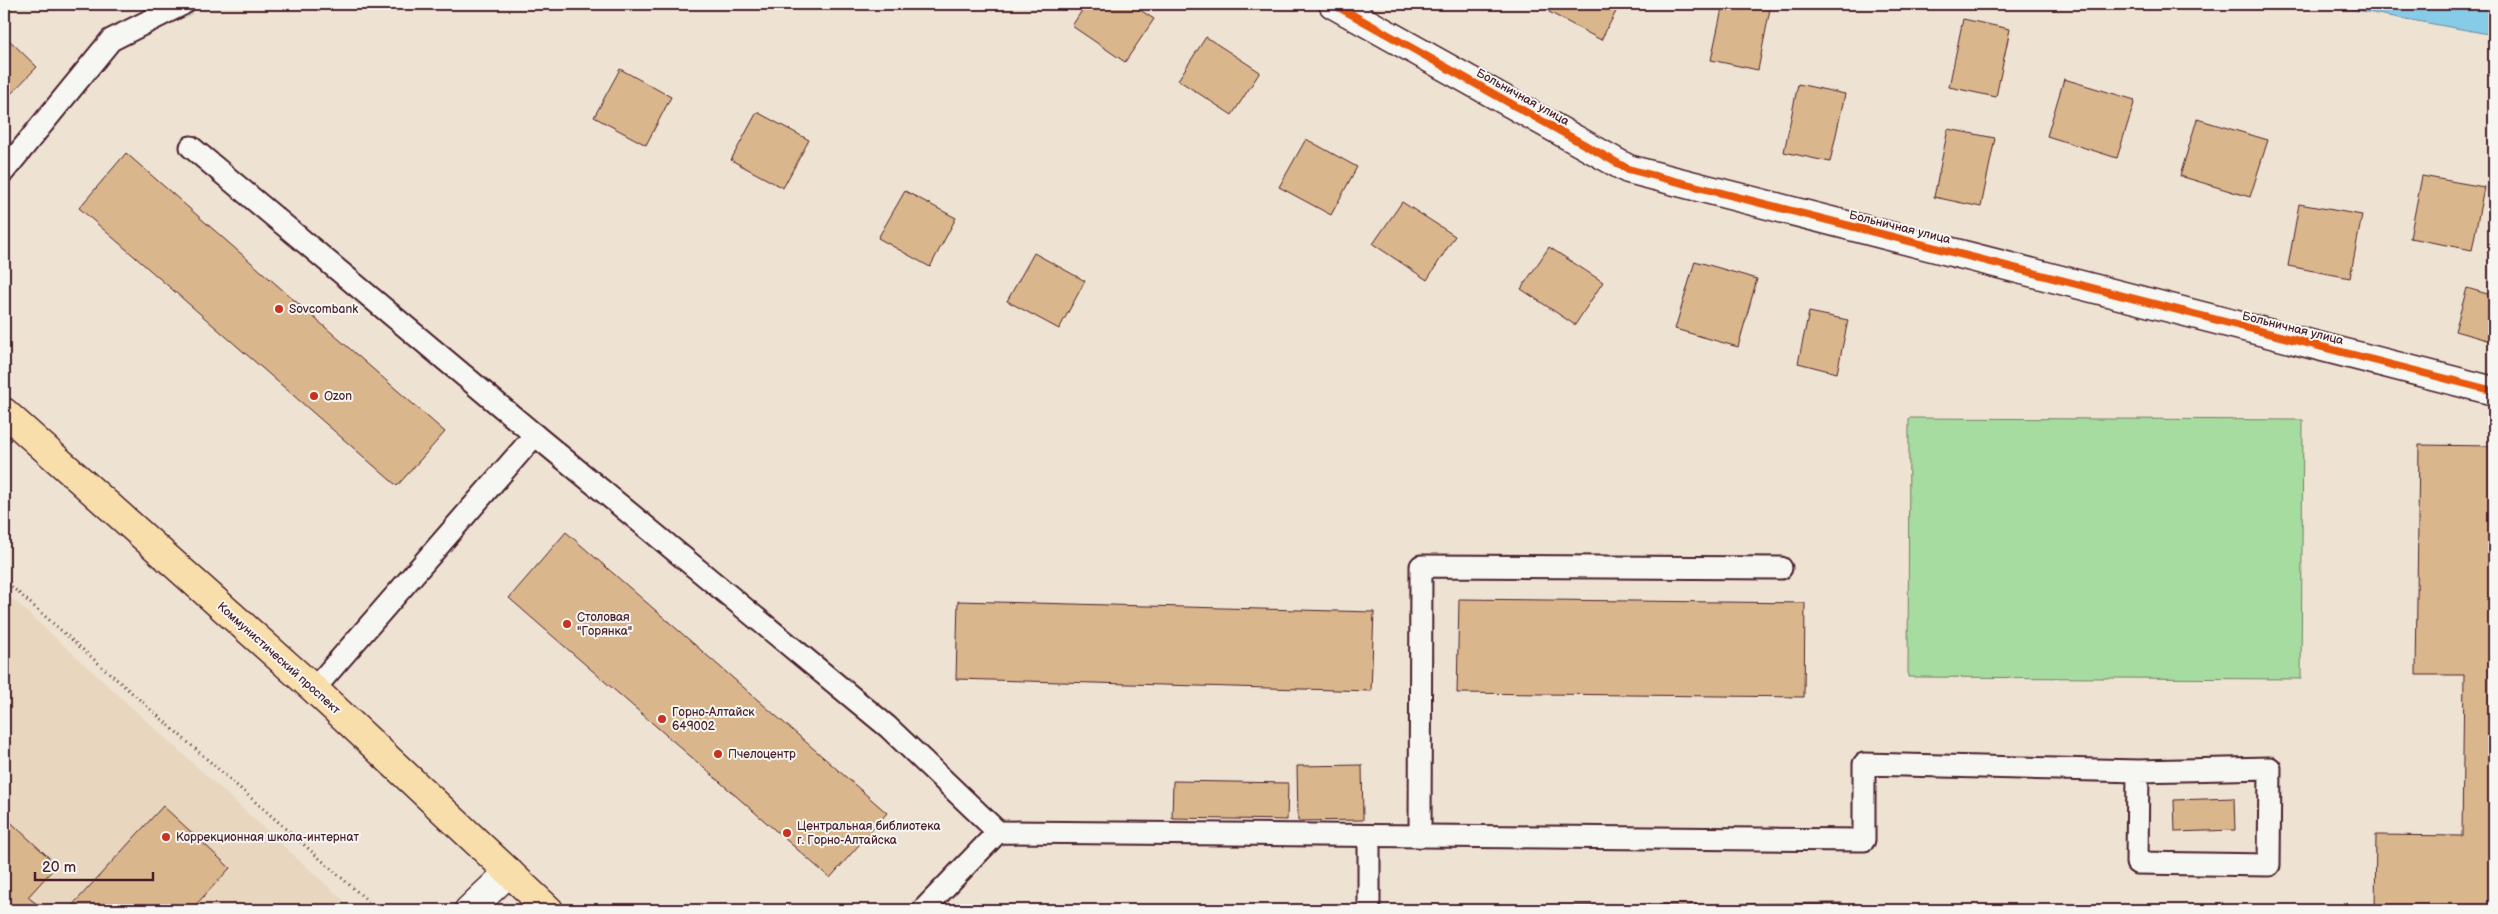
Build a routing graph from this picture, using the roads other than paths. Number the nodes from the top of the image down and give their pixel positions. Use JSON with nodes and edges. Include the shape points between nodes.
{"nodes":[{"id":1,"x":183,"y":4,"type":"edge"},
{"id":2,"x":1333,"y":4,"type":"edge"},
{"id":3,"x":191,"y":148,"type":"dead end"},
{"id":4,"x":4,"y":171,"type":"edge"},
{"id":5,"x":2494,"y":391,"type":"edge"},
{"id":6,"x":4,"y":412,"type":"edge"},
{"id":7,"x":535,"y":435,"type":"junction"},
{"id":8,"x":1781,"y":568,"type":"dead end"},
{"id":9,"x":314,"y":688,"type":"junction"},
{"id":10,"x":2138,"y":771,"type":"junction"},
{"id":11,"x":998,"y":832,"type":"junction"},
{"id":12,"x":1369,"y":836,"type":"junction"},
{"id":13,"x":1420,"y":836,"type":"junction"},
{"id":14,"x":509,"y":872,"type":"junction"},
{"id":15,"x":469,"y":910,"type":"edge"},
{"id":16,"x":548,"y":910,"type":"edge"},
{"id":17,"x":923,"y":910,"type":"edge"},
{"id":18,"x":1369,"y":910,"type":"edge"}],
"edges":[{"from":1,"to":4,"type":"lane","via":[[111,40]]},
{"from":2,"to":5,"type":"street","name":"Больничная улица","via":[[1628,169]]},
{"from":3,"to":7,"type":"lane"},
{"from":6,"to":9,"type":"main road","name":"Коммунистический проспект"},
{"from":7,"to":9,"type":"lane"},
{"from":7,"to":11,"type":"lane","via":[[888,727]]},
{"from":8,"to":13,"type":"lane","via":[[1422,566]]},
{"from":9,"to":14,"type":"main road","name":"Коммунистический проспект"},
{"from":10,"to":10,"type":"lane","via":[[2270,768],[2269,864],[2137,863]]},
{"from":10,"to":13,"type":"lane","via":[[1864,764],[1864,840]]},
{"from":11,"to":12,"type":"lane"},
{"from":11,"to":17,"type":"lane"},
{"from":12,"to":13,"type":"lane"},
{"from":12,"to":18,"type":"lane"},
{"from":14,"to":15,"type":"street"},
{"from":14,"to":16,"type":"main road","name":"Коммунистический проспект"}]}
